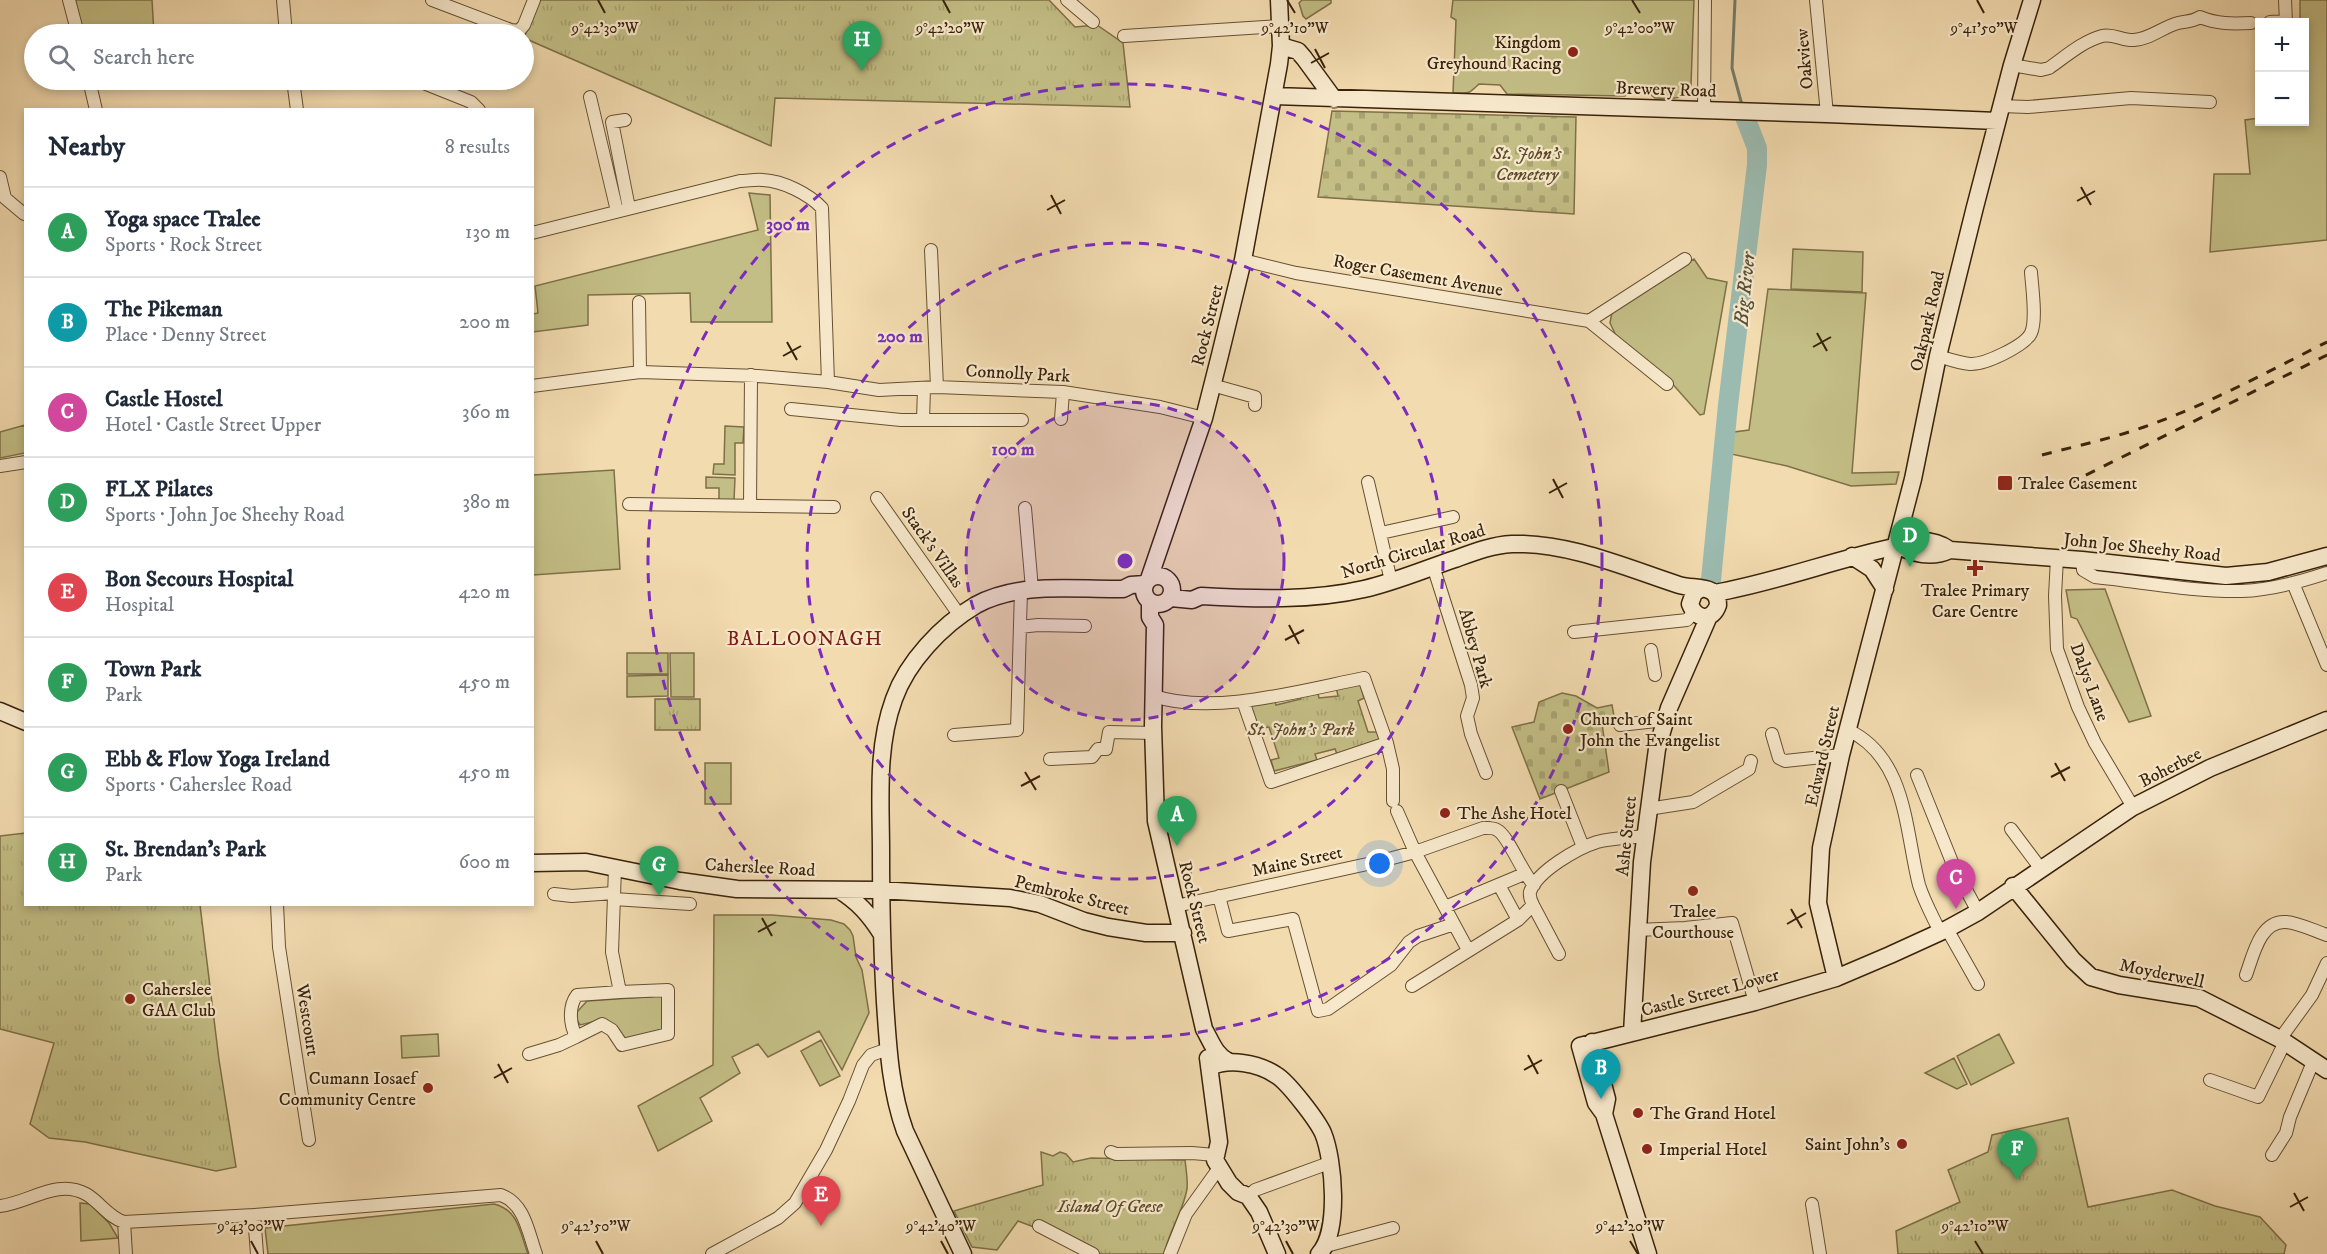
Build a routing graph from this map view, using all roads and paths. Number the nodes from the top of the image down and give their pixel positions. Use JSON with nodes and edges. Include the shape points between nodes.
{"nodes":[{"id":1,"x":69,"y":0,"type":"edge"},
{"id":2,"x":283,"y":0,"type":"edge"},
{"id":3,"x":432,"y":0,"type":"edge"},
{"id":4,"x":534,"y":0,"type":"edge"},
{"id":5,"x":1067,"y":0,"type":"edge"},
{"id":6,"x":1279,"y":0,"type":"edge"},
{"id":7,"x":1705,"y":0,"type":"edge"},
{"id":8,"x":1816,"y":0,"type":"edge"},
{"id":9,"x":2032,"y":0,"type":"edge"},
{"id":10,"x":2285,"y":0,"type":"edge"},
{"id":11,"x":2286,"y":18,"type":"edge"},
{"id":12,"x":1093,"y":22,"type":"dead end"},
{"id":13,"x":2251,"y":23,"type":"dead end"},
{"id":14,"x":75,"y":24,"type":"edge"},
{"id":15,"x":285,"y":24,"type":"edge"},
{"id":16,"x":495,"y":24,"type":"edge"},
{"id":17,"x":524,"y":24,"type":"edge"},
{"id":18,"x":1281,"y":26,"type":"junction"},
{"id":19,"x":1124,"y":36,"type":"dead end"},
{"id":20,"x":1281,"y":46,"type":"junction"},
{"id":21,"x":2012,"y":65,"type":"junction"},
{"id":22,"x":91,"y":90,"type":"edge"},
{"id":23,"x":294,"y":90,"type":"edge"},
{"id":24,"x":441,"y":90,"type":"edge"},
{"id":25,"x":1274,"y":96,"type":"junction"},
{"id":26,"x":590,"y":97,"type":"dead end"},
{"id":27,"x":1334,"y":99,"type":"junction"},
{"id":28,"x":2210,"y":102,"type":"dead end"},
{"id":29,"x":95,"y":108,"type":"edge"},
{"id":30,"x":297,"y":108,"type":"edge"},
{"id":31,"x":476,"y":108,"type":"edge"},
{"id":32,"x":1704,"y":110,"type":"junction"},
{"id":33,"x":1999,"y":113,"type":"junction"},
{"id":34,"x":1827,"y":114,"type":"junction"},
{"id":35,"x":625,"y":120,"type":"dead end"},
{"id":36,"x":0,"y":177,"type":"edge"},
{"id":37,"x":623,"y":210,"type":"junction"},
{"id":38,"x":24,"y":216,"type":"edge"},
{"id":39,"x":534,"y":232,"type":"edge"},
{"id":40,"x":931,"y":250,"type":"dead end"},
{"id":41,"x":1685,"y":259,"type":"dead end"},
{"id":42,"x":1242,"y":260,"type":"junction"},
{"id":43,"x":2031,"y":272,"type":"dead end"},
{"id":44,"x":639,"y":302,"type":"dead end"},
{"id":45,"x":1589,"y":321,"type":"junction"},
{"id":46,"x":1938,"y":356,"type":"junction"},
{"id":47,"x":640,"y":372,"type":"junction"},
{"id":48,"x":752,"y":375,"type":"junction"},
{"id":49,"x":828,"y":382,"type":"junction"},
{"id":50,"x":1667,"y":384,"type":"dead end"},
{"id":51,"x":1212,"y":385,"type":"junction"},
{"id":52,"x":534,"y":386,"type":"edge"},
{"id":53,"x":930,"y":387,"type":"junction"},
{"id":54,"x":1063,"y":392,"type":"junction"},
{"id":55,"x":1255,"y":405,"type":"dead end"},
{"id":56,"x":791,"y":409,"type":"dead end"},
{"id":57,"x":1204,"y":418,"type":"junction"},
{"id":58,"x":1061,"y":419,"type":"dead end"},
{"id":59,"x":922,"y":420,"type":"junction"},
{"id":60,"x":1022,"y":420,"type":"dead end"},
{"id":61,"x":24,"y":462,"type":"edge"},
{"id":62,"x":0,"y":466,"type":"edge"},
{"id":63,"x":1368,"y":482,"type":"dead end"},
{"id":64,"x":878,"y":498,"type":"dead end"},
{"id":65,"x":629,"y":504,"type":"dead end"},
{"id":66,"x":750,"y":506,"type":"junction"},
{"id":67,"x":834,"y":507,"type":"dead end"},
{"id":68,"x":1025,"y":508,"type":"dead end"},
{"id":69,"x":1453,"y":517,"type":"dead end"},
{"id":70,"x":1381,"y":533,"type":"junction"},
{"id":71,"x":1898,"y":546,"type":"junction"},
{"id":72,"x":1852,"y":556,"type":"junction"},
{"id":73,"x":2327,"y":556,"type":"edge"},
{"id":74,"x":2057,"y":558,"type":"junction"},
{"id":75,"x":2082,"y":560,"type":"junction"},
{"id":76,"x":1433,"y":566,"type":"junction"},
{"id":77,"x":2327,"y":573,"type":"edge"},
{"id":78,"x":1391,"y":581,"type":"junction"},
{"id":79,"x":2293,"y":583,"type":"junction"},
{"id":80,"x":1027,"y":590,"type":"junction"},
{"id":81,"x":1885,"y":590,"type":"junction"},
{"id":82,"x":1158,"y":591,"type":"junction"},
{"id":83,"x":1703,"y":605,"type":"junction"},
{"id":84,"x":960,"y":616,"type":"junction"},
{"id":85,"x":1085,"y":626,"type":"dead end"},
{"id":86,"x":1020,"y":627,"type":"junction"},
{"id":87,"x":1574,"y":633,"type":"dead end"},
{"id":88,"x":1651,"y":650,"type":"dead end"},
{"id":89,"x":2327,"y":665,"type":"edge"},
{"id":90,"x":1655,"y":675,"type":"dead end"},
{"id":91,"x":1154,"y":696,"type":"junction"},
{"id":92,"x":1243,"y":701,"type":"junction"},
{"id":93,"x":0,"y":711,"type":"edge"},
{"id":94,"x":1665,"y":720,"type":"junction"},
{"id":95,"x":2327,"y":720,"type":"edge"},
{"id":96,"x":24,"y":721,"type":"edge"},
{"id":97,"x":1620,"y":725,"type":"dead end"},
{"id":98,"x":1848,"y":730,"type":"junction"},
{"id":99,"x":1154,"y":733,"type":"junction"},
{"id":100,"x":1772,"y":734,"type":"dead end"},
{"id":101,"x":954,"y":735,"type":"dead end"},
{"id":102,"x":1387,"y":743,"type":"junction"},
{"id":103,"x":1841,"y":755,"type":"junction"},
{"id":104,"x":1050,"y":759,"type":"dead end"},
{"id":105,"x":1751,"y":761,"type":"dead end"},
{"id":106,"x":1486,"y":773,"type":"dead end"},
{"id":107,"x":1917,"y":776,"type":"dead end"},
{"id":108,"x":1561,"y":791,"type":"dead end"},
{"id":109,"x":2133,"y":807,"type":"junction"},
{"id":110,"x":1648,"y":809,"type":"junction"},
{"id":111,"x":2011,"y":829,"type":"dead end"},
{"id":112,"x":1644,"y":836,"type":"junction"},
{"id":113,"x":1583,"y":847,"type":"junction"},
{"id":114,"x":1415,"y":852,"type":"junction"},
{"id":115,"x":534,"y":863,"type":"edge"},
{"id":116,"x":615,"y":868,"type":"junction"},
{"id":117,"x":2041,"y":869,"type":"junction"},
{"id":118,"x":1524,"y":874,"type":"junction"},
{"id":119,"x":1499,"y":885,"type":"junction"},
{"id":120,"x":1534,"y":885,"type":"junction"},
{"id":121,"x":2013,"y":886,"type":"junction"},
{"id":122,"x":838,"y":890,"type":"junction"},
{"id":123,"x":880,"y":890,"type":"junction"},
{"id":124,"x":554,"y":894,"type":"dead end"},
{"id":125,"x":614,"y":896,"type":"junction"},
{"id":126,"x":1219,"y":896,"type":"junction"},
{"id":127,"x":690,"y":904,"type":"dead end"},
{"id":128,"x":1533,"y":905,"type":"junction"},
{"id":129,"x":277,"y":906,"type":"edge"},
{"id":130,"x":1176,"y":906,"type":"junction"},
{"id":131,"x":1445,"y":907,"type":"junction"},
{"id":132,"x":1978,"y":912,"type":"junction"},
{"id":133,"x":1518,"y":920,"type":"junction"},
{"id":134,"x":1454,"y":924,"type":"junction"},
{"id":135,"x":1636,"y":930,"type":"junction"},
{"id":136,"x":1944,"y":930,"type":"junction"},
{"id":137,"x":1183,"y":933,"type":"junction"},
{"id":138,"x":882,"y":934,"type":"junction"},
{"id":139,"x":2327,"y":935,"type":"edge"},
{"id":140,"x":1468,"y":950,"type":"junction"},
{"id":141,"x":1559,"y":954,"type":"dead end"},
{"id":142,"x":2327,"y":963,"type":"edge"},
{"id":143,"x":2246,"y":975,"type":"dead end"},
{"id":144,"x":1836,"y":978,"type":"junction"},
{"id":145,"x":1978,"y":984,"type":"dead end"},
{"id":146,"x":1412,"y":986,"type":"dead end"},
{"id":147,"x":620,"y":992,"type":"junction"},
{"id":148,"x":2312,"y":995,"type":"junction"},
{"id":149,"x":2327,"y":995,"type":"edge"},
{"id":150,"x":1755,"y":1002,"type":"junction"},
{"id":151,"x":1632,"y":1033,"type":"junction"},
{"id":152,"x":576,"y":1037,"type":"junction"},
{"id":153,"x":2282,"y":1041,"type":"junction"},
{"id":154,"x":1210,"y":1043,"type":"junction"},
{"id":155,"x":888,"y":1049,"type":"junction"},
{"id":156,"x":529,"y":1054,"type":"dead end"},
{"id":157,"x":1229,"y":1062,"type":"junction"},
{"id":158,"x":2320,"y":1066,"type":"edge"},
{"id":159,"x":1210,"y":1067,"type":"junction"},
{"id":160,"x":2210,"y":1080,"type":"dead end"},
{"id":161,"x":309,"y":1140,"type":"dead end"},
{"id":162,"x":1113,"y":1153,"type":"dead end"},
{"id":163,"x":2272,"y":1155,"type":"dead end"},
{"id":164,"x":1210,"y":1159,"type":"junction"},
{"id":165,"x":1324,"y":1164,"type":"junction"},
{"id":166,"x":1248,"y":1196,"type":"junction"},
{"id":167,"x":1812,"y":1204,"type":"dead end"},
{"id":168,"x":0,"y":1206,"type":"edge"},
{"id":169,"x":254,"y":1215,"type":"junction"},
{"id":170,"x":124,"y":1222,"type":"junction"},
{"id":171,"x":1039,"y":1226,"type":"dead end"},
{"id":172,"x":1393,"y":1228,"type":"dead end"},
{"id":173,"x":1323,"y":1250,"type":"edge"},
{"id":174,"x":126,"y":1254,"type":"edge"},
{"id":175,"x":257,"y":1254,"type":"edge"},
{"id":176,"x":536,"y":1254,"type":"edge"},
{"id":177,"x":712,"y":1254,"type":"edge"},
{"id":178,"x":963,"y":1254,"type":"edge"},
{"id":179,"x":1093,"y":1254,"type":"edge"},
{"id":180,"x":1170,"y":1254,"type":"edge"},
{"id":181,"x":1277,"y":1254,"type":"edge"},
{"id":182,"x":1648,"y":1254,"type":"edge"},
{"id":183,"x":1821,"y":1254,"type":"edge"}],
"edges":[{"from":1,"to":14,"type":"street"},
{"from":2,"to":15,"type":"street"},
{"from":3,"to":16,"type":"street"},
{"from":4,"to":17,"type":"street"},
{"from":5,"to":12,"type":"street"},
{"from":6,"to":18,"type":"main road","name":"Rock Street"},
{"from":7,"to":32,"type":"street"},
{"from":8,"to":34,"type":"street","name":"Oakview"},
{"from":9,"to":21,"type":"main road","name":"Oakpark Road"},
{"from":10,"to":11,"type":"street"},
{"from":13,"to":21,"type":"street","via":[[2230,24],[2200,16],[2140,39],[2100,37],[2049,68]]},
{"from":18,"to":19,"type":"street"},
{"from":18,"to":20,"type":"main road","name":"Rock Street"},
{"from":20,"to":25,"type":"main road","name":"Rock Street"},
{"from":20,"to":27,"type":"main road","via":[[1298,51]]},
{"from":21,"to":33,"type":"main road","name":"Oakpark Road"},
{"from":22,"to":29,"type":"street"},
{"from":23,"to":30,"type":"street"},
{"from":24,"to":31,"type":"street"},
{"from":25,"to":27,"type":"main road","name":"Brewery Road"},
{"from":25,"to":42,"type":"main road","name":"Rock Street"},
{"from":26,"to":37,"type":"street"},
{"from":27,"to":32,"type":"main road","name":"Brewery Road"},
{"from":28,"to":33,"type":"street","via":[[2131,98]]},
{"from":32,"to":34,"type":"main road","name":"Brewery Road"},
{"from":33,"to":34,"type":"main road","name":"Brewery Road"},
{"from":33,"to":46,"type":"main road","name":"Oakpark Road"},
{"from":35,"to":37,"type":"street","via":[[612,122]]},
{"from":36,"to":38,"type":"street","via":[[5,198]]},
{"from":37,"to":39,"type":"street"},
{"from":37,"to":49,"type":"street","via":[[740,181],[765,180],[814,200],[822,208]]},
{"from":40,"to":53,"type":"street"},
{"from":41,"to":45,"type":"street"},
{"from":42,"to":45,"type":"street","name":"Roger Casement Avenue","via":[[1307,275]]},
{"from":42,"to":51,"type":"main road","name":"Rock Street"},
{"from":43,"to":46,"type":"street","via":[[2033,326],[2026,339],[1978,364]]},
{"from":44,"to":47,"type":"street"},
{"from":45,"to":50,"type":"street","name":"Roger Casement Avenue"},
{"from":46,"to":71,"type":"main road","name":"Oakpark Road"},
{"from":47,"to":48,"type":"street","name":"Connolly Park"},
{"from":47,"to":52,"type":"street","name":"Connolly Park"},
{"from":48,"to":49,"type":"street","name":"Connolly Park"},
{"from":48,"to":66,"type":"street"},
{"from":49,"to":53,"type":"street","name":"Connolly Park","via":[[879,390]]},
{"from":51,"to":55,"type":"street","via":[[1255,397]]},
{"from":51,"to":57,"type":"main road","name":"Rock Street"},
{"from":53,"to":54,"type":"street","name":"Connolly Park"},
{"from":53,"to":59,"type":"street"},
{"from":54,"to":57,"type":"street","name":"Connolly Park"},
{"from":54,"to":58,"type":"street"},
{"from":56,"to":59,"type":"street"},
{"from":57,"to":82,"type":"main road","name":"Rock Street","via":[[1153,564]]},
{"from":59,"to":60,"type":"street"},
{"from":61,"to":62,"type":"street"},
{"from":63,"to":70,"type":"street"},
{"from":64,"to":84,"type":"street","name":"Stack's Villas"},
{"from":65,"to":66,"type":"street"},
{"from":66,"to":67,"type":"street"},
{"from":68,"to":80,"type":"street"},
{"from":69,"to":70,"type":"street"},
{"from":70,"to":78,"type":"street"},
{"from":71,"to":72,"type":"main road"},
{"from":71,"to":74,"type":"main road","name":"John Joe Sheehy Road","via":[[1924,555],[1950,550]]},
{"from":71,"to":81,"type":"main road","name":"Edward Street"},
{"from":72,"to":81,"type":"main road","via":[[1872,569]]},
{"from":72,"to":83,"type":"main road"},
{"from":73,"to":75,"type":"main road","name":"John Joe Sheehy Road","via":[[2268,572],[2226,576]]},
{"from":74,"to":75,"type":"main road","name":"John Joe Sheehy Road"},
{"from":74,"to":109,"type":"street","name":"Dalys Lane","via":[[2057,649],[2095,743]]},
{"from":75,"to":79,"type":"street","via":[[2083,570],[2095,577],[2213,590],[2242,591]]},
{"from":76,"to":78,"type":"main road","name":"North Circular Road"},
{"from":76,"to":83,"type":"main road","name":"North Circular Road","via":[[1490,547],[1528,545],[1566,550],[1667,581]]},
{"from":76,"to":106,"type":"street","name":"Abbey Park","via":[[1471,685],[1473,698],[1467,716]]},
{"from":77,"to":79,"type":"street"},
{"from":78,"to":82,"type":"main road","name":"North Circular Road","via":[[1333,595],[1291,597],[1201,596],[1192,591]]},
{"from":79,"to":89,"type":"street"},
{"from":80,"to":82,"type":"main road","name":"North Circular Road"},
{"from":80,"to":84,"type":"main road","name":"North Circular Road","via":[[987,601]]},
{"from":80,"to":86,"type":"street"},
{"from":81,"to":98,"type":"main road","name":"Edward Street"},
{"from":82,"to":91,"type":"main road","name":"Rock Street","via":[[1150,617],[1155,625]]},
{"from":83,"to":87,"type":"street","via":[[1688,620]]},
{"from":83,"to":94,"type":"main road","name":"Ashe Street","via":[[1695,651]]},
{"from":84,"to":123,"type":"main road","name":"North Circular Road","via":[[921,654],[894,698],[881,759]]},
{"from":85,"to":86,"type":"street"},
{"from":86,"to":101,"type":"street","via":[[1017,730]]},
{"from":88,"to":90,"type":"street"},
{"from":91,"to":92,"type":"street","via":[[1183,703]]},
{"from":91,"to":99,"type":"main road","name":"Rock Street"},
{"from":92,"to":102,"type":"street","via":[[1364,678]]},
{"from":92,"to":102,"type":"street","via":[[1271,782]]},
{"from":93,"to":96,"type":"main road"},
{"from":94,"to":97,"type":"street"},
{"from":94,"to":110,"type":"main road","name":"Ashe Street"},
{"from":95,"to":109,"type":"main road","name":"Boherbee","via":[[2210,768]]},
{"from":98,"to":103,"type":"main road","name":"Edward Street"},
{"from":98,"to":136,"type":"street","via":[[1859,735],[1885,761],[1901,797],[1920,887]]},
{"from":99,"to":104,"type":"street","via":[[1109,732],[1106,749],[1098,749],[1092,757]]},
{"from":99,"to":130,"type":"main road","name":"Rock Street","via":[[1156,821]]},
{"from":100,"to":103,"type":"street","via":[[1779,758],[1785,760]]},
{"from":102,"to":114,"type":"street","via":[[1395,806]]},
{"from":103,"to":144,"type":"main road","name":"Edward Street","via":[[1821,848],[1818,903]]},
{"from":105,"to":110,"type":"street","via":[[1749,769],[1693,802]]},
{"from":107,"to":132,"type":"street","via":[[1954,867]]},
{"from":108,"to":113,"type":"street"},
{"from":109,"to":117,"type":"main road","name":"Boherbee"},
{"from":110,"to":112,"type":"main road","name":"Ashe Street"},
{"from":111,"to":117,"type":"street"},
{"from":112,"to":113,"type":"street"},
{"from":112,"to":135,"type":"main road","name":"Ashe Street"},
{"from":113,"to":120,"type":"street","via":[[1558,862]]},
{"from":114,"to":118,"type":"street","name":"Maine Street","via":[[1491,828],[1502,834]]},
{"from":114,"to":126,"type":"street","name":"Maine Street"},
{"from":114,"to":131,"type":"street"},
{"from":115,"to":116,"type":"main road","name":"Caherslee Road","via":[[586,862]]},
{"from":116,"to":122,"type":"main road","name":"Caherslee Road","via":[[715,887]]},
{"from":116,"to":125,"type":"street"},
{"from":117,"to":121,"type":"main road","name":"Boherbee"},
{"from":118,"to":119,"type":"street"},
{"from":118,"to":120,"type":"street","name":"Maine Street"},
{"from":119,"to":131,"type":"street"},
{"from":119,"to":133,"type":"street"},
{"from":120,"to":128,"type":"street","via":[[1529,897]]},
{"from":121,"to":132,"type":"main road","name":"Boherbee"},
{"from":121,"to":153,"type":"main road","name":"Moyderwell","via":[[2091,977],[2119,986],[2199,998]]},
{"from":122,"to":123,"type":"main road","name":"Caherslee Road"},
{"from":122,"to":138,"type":"main road","via":[[858,902]]},
{"from":123,"to":137,"type":"main road","name":"Pembroke Street","via":[[1010,898],[1108,927]]},
{"from":123,"to":138,"type":"main road","name":"North Circular Road"},
{"from":124,"to":125,"type":"street"},
{"from":125,"to":127,"type":"street"},
{"from":125,"to":147,"type":"street","via":[[612,952]]},
{"from":126,"to":130,"type":"street","name":"Maine Street"},
{"from":126,"to":134,"type":"street","via":[[1228,931],[1293,919],[1318,1011],[1391,965],[1418,936]]},
{"from":128,"to":133,"type":"street"},
{"from":128,"to":141,"type":"street"},
{"from":129,"to":161,"type":"street","name":"Westcourt","via":[[279,947]]},
{"from":130,"to":137,"type":"main road","name":"Rock Street"},
{"from":131,"to":134,"type":"street"},
{"from":132,"to":136,"type":"main road","name":"Boherbee"},
{"from":133,"to":140,"type":"street"},
{"from":134,"to":140,"type":"street"},
{"from":135,"to":150,"type":"street","via":[[1732,923]]},
{"from":135,"to":151,"type":"main road","name":"Ashe Street"},
{"from":136,"to":144,"type":"main road","name":"Castle Street Lower"},
{"from":136,"to":145,"type":"street"},
{"from":137,"to":154,"type":"main road","name":"Rock Street"},
{"from":138,"to":155,"type":"main road","name":"North Circular Road"},
{"from":139,"to":143,"type":"street","via":[[2286,922],[2271,926],[2262,934]]},
{"from":140,"to":146,"type":"street"},
{"from":142,"to":148,"type":"street"},
{"from":144,"to":150,"type":"main road","name":"Castle Street Lower"},
{"from":147,"to":152,"type":"street","via":[[577,995],[572,1001],[571,1016]]},
{"from":147,"to":152,"type":"street","via":[[668,990],[669,1034],[622,1045],[612,1030],[602,1024]]},
{"from":148,"to":149,"type":"street"},
{"from":148,"to":153,"type":"street"},
{"from":150,"to":151,"type":"main road","name":"Castle Street Lower"},
{"from":151,"to":182,"type":"main road","name":"Castle Street Lower","via":[[1586,1044],[1596,1103],[1604,1114]]},
{"from":152,"to":156,"type":"street"},
{"from":153,"to":158,"type":"main road","name":"Moyderwell"},
{"from":153,"to":160,"type":"street","via":[[2258,1097]]},
{"from":154,"to":157,"type":"main road","name":"Rock Street"},
{"from":154,"to":159,"type":"main road","name":"Rock Street"},
{"from":155,"to":177,"type":"street","via":[[871,1054],[863,1065],[826,1150],[795,1203],[778,1218]]},
{"from":155,"to":178,"type":"main road","name":"North Circular Road","via":[[898,1112]]},
{"from":157,"to":159,"type":"main road"},
{"from":157,"to":165,"type":"main road","via":[[1277,1075],[1322,1130]]},
{"from":158,"to":163,"type":"street"},
{"from":159,"to":164,"type":"main road","name":"Rock Street","via":[[1219,1142]]},
{"from":162,"to":164,"type":"street"},
{"from":164,"to":166,"type":"main road","via":[[1238,1192]]},
{"from":164,"to":180,"type":"street"},
{"from":165,"to":166,"type":"street"},
{"from":165,"to":173,"type":"main road","via":[[1332,1206],[1331,1228]]},
{"from":166,"to":181,"type":"main road"},
{"from":167,"to":183,"type":"street"},
{"from":168,"to":170,"type":"street","via":[[42,1192],[78,1190]]},
{"from":169,"to":170,"type":"street"},
{"from":169,"to":175,"type":"street"},
{"from":169,"to":176,"type":"street","via":[[501,1195],[519,1208]]},
{"from":170,"to":174,"type":"street"},
{"from":171,"to":179,"type":"street"},
{"from":172,"to":173,"type":"street"}]}
